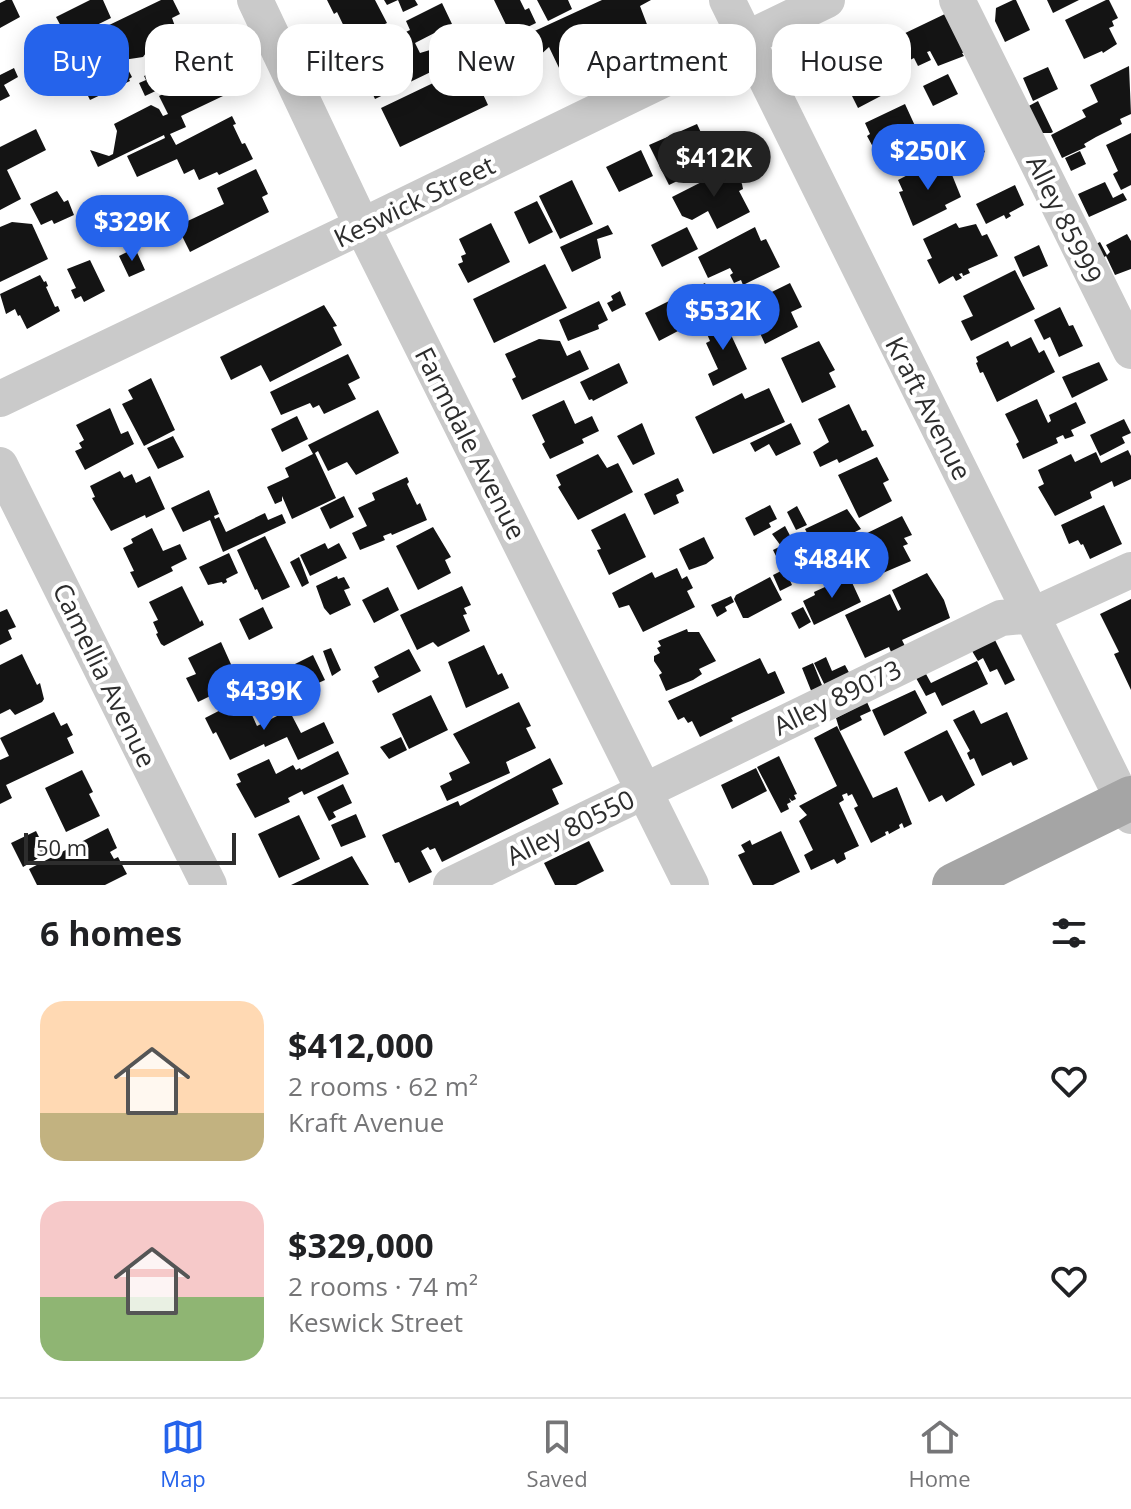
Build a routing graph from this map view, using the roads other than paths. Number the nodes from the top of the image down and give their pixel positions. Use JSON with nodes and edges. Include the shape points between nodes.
{"nodes":[{"id":1,"x":255,"y":0,"type":"edge"},
{"id":2,"x":727,"y":0,"type":"edge"},
{"id":3,"x":827,"y":0,"type":"edge"},
{"id":4,"x":957,"y":0,"type":"edge"},
{"id":5,"x":739,"y":24,"type":"edge"},
{"id":6,"x":756,"y":34,"type":"edge"},
{"id":7,"x":756,"y":59,"type":"edge"},
{"id":8,"x":629,"y":96,"type":"edge"},
{"id":9,"x":362,"y":226,"type":"junction"},
{"id":10,"x":1131,"y":351,"type":"edge"},
{"id":11,"x":0,"y":399,"type":"edge"},
{"id":12,"x":0,"y":465,"type":"edge"},
{"id":13,"x":1131,"y":570,"type":"edge"},
{"id":14,"x":1033,"y":615,"type":"junction"},
{"id":15,"x":645,"y":791,"type":"junction"},
{"id":16,"x":1129,"y":805,"type":"edge"},
{"id":17,"x":209,"y":885,"type":"edge"},
{"id":18,"x":451,"y":885,"type":"edge"},
{"id":19,"x":691,"y":885,"type":"edge"},
{"id":20,"x":954,"y":885,"type":"edge"}],
"edges":[{"from":1,"to":9,"type":"street","name":"Farmdale Avenue"},
{"from":2,"to":5,"type":"street","name":"Kraft Avenue"},
{"from":3,"to":6,"type":"street","name":"Keswick Street"},
{"from":4,"to":10,"type":"street","name":"Alley 85999"},
{"from":7,"to":14,"type":"street","name":"Kraft Avenue"},
{"from":8,"to":9,"type":"street","name":"Keswick Street"},
{"from":9,"to":11,"type":"street","name":"Keswick Street"},
{"from":9,"to":15,"type":"street","name":"Farmdale Avenue"},
{"from":12,"to":17,"type":"street","name":"Camellia Avenue"},
{"from":13,"to":14,"type":"street","name":"Alley 89073"},
{"from":14,"to":15,"type":"street","name":"Alley 89073","via":[[1001,618]]},
{"from":14,"to":16,"type":"street","name":"Kraft Avenue"},
{"from":15,"to":18,"type":"street","name":"Alley 80550"},
{"from":15,"to":19,"type":"street","name":"Farmdale Avenue"},
{"from":16,"to":20,"type":"main road"}]}
